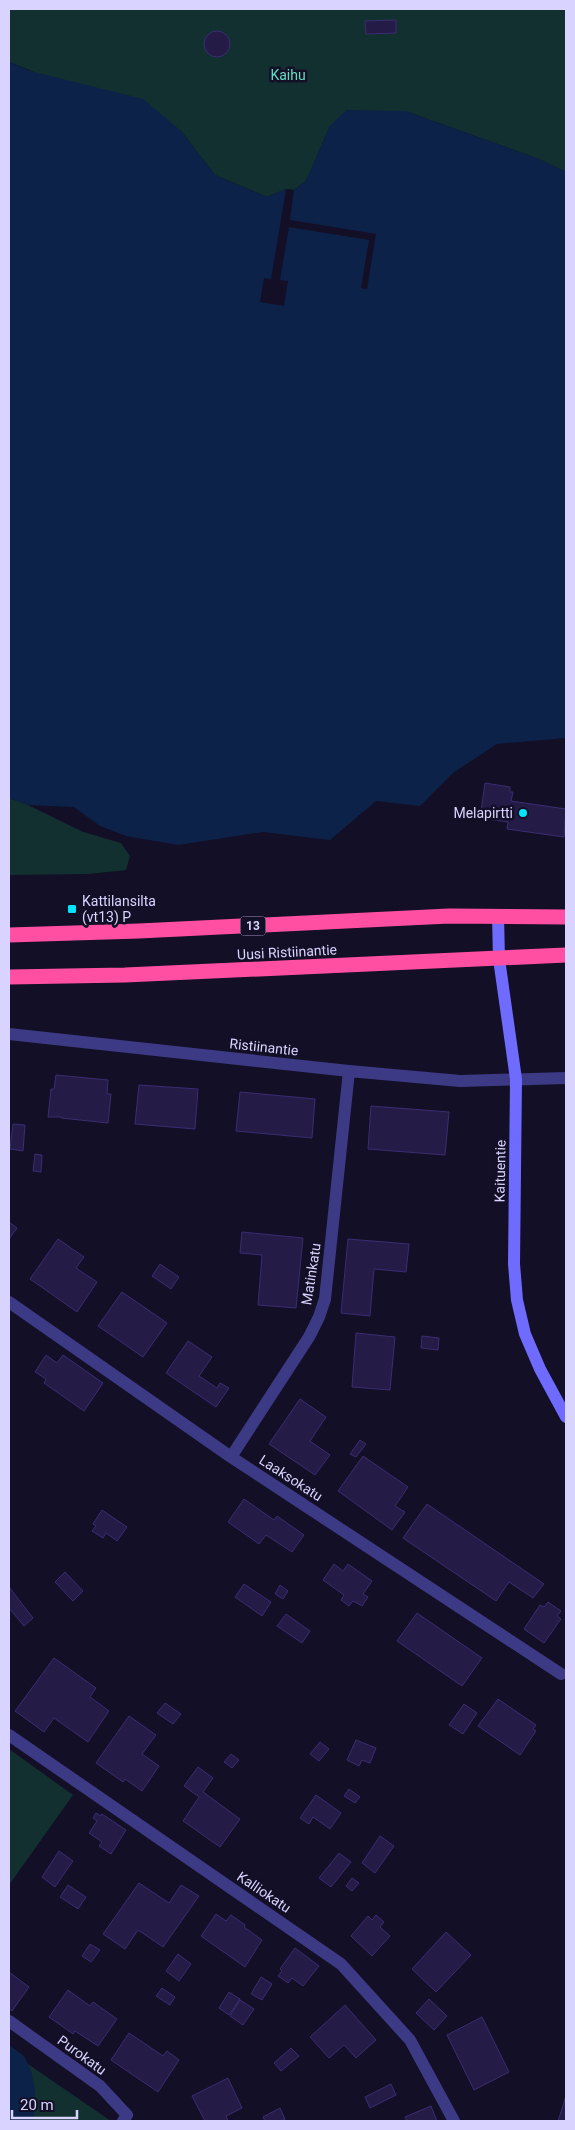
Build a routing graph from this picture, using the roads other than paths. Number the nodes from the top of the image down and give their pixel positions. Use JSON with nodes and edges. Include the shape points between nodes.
{"nodes":[{"id":1,"x":498,"y":916,"type":"junction"},
{"id":2,"x":566,"y":917,"type":"edge"},
{"id":3,"x":9,"y":935,"type":"edge"},
{"id":4,"x":566,"y":955,"type":"edge"},
{"id":5,"x":499,"y":959,"type":"junction"},
{"id":6,"x":9,"y":977,"type":"edge"},
{"id":7,"x":9,"y":1034,"type":"edge"},
{"id":8,"x":349,"y":1071,"type":"junction"},
{"id":9,"x":566,"y":1078,"type":"edge"},
{"id":10,"x":516,"y":1079,"type":"junction"},
{"id":11,"x":9,"y":1302,"type":"edge"},
{"id":12,"x":566,"y":1417,"type":"edge"},
{"id":13,"x":231,"y":1456,"type":"junction"},
{"id":14,"x":560,"y":1674,"type":"dead end"},
{"id":15,"x":9,"y":1736,"type":"edge"},
{"id":16,"x":9,"y":2021,"type":"edge"},
{"id":17,"x":123,"y":2121,"type":"edge"},
{"id":18,"x":454,"y":2121,"type":"edge"}],
"edges":[{"from":1,"to":2,"type":"highway","name":"Uusi Ristiinantie","number":"13"},
{"from":1,"to":3,"type":"highway","name":"Uusi Ristiinantie","number":"13"},
{"from":1,"to":5,"type":"street","name":"Kaituentie"},
{"from":4,"to":5,"type":"highway","name":"Uusi Ristiinantie"},
{"from":5,"to":6,"type":"highway","name":"Uusi Ristiinantie","via":[[125,976]]},
{"from":5,"to":10,"type":"street","name":"Kaituentie"},
{"from":7,"to":8,"type":"street","name":"Ristiinantie"},
{"from":8,"to":10,"type":"street","name":"Ristiinantie","via":[[460,1081]]},
{"from":8,"to":13,"type":"street","name":"Matinkatu","via":[[325,1299],[309,1337]]},
{"from":9,"to":10,"type":"street","name":"Ristiinantie"},
{"from":10,"to":12,"type":"street","name":"Kaituentie","via":[[514,1264],[517,1300],[524,1334]]},
{"from":11,"to":13,"type":"street","name":"Laaksokatu"},
{"from":13,"to":14,"type":"street","name":"Laaksokatu"},
{"from":15,"to":18,"type":"street","name":"Kalliokatu","via":[[341,1964],[410,2040]]},
{"from":16,"to":17,"type":"street","name":"Purokatu","via":[[100,2086],[127,2115]]}]}
